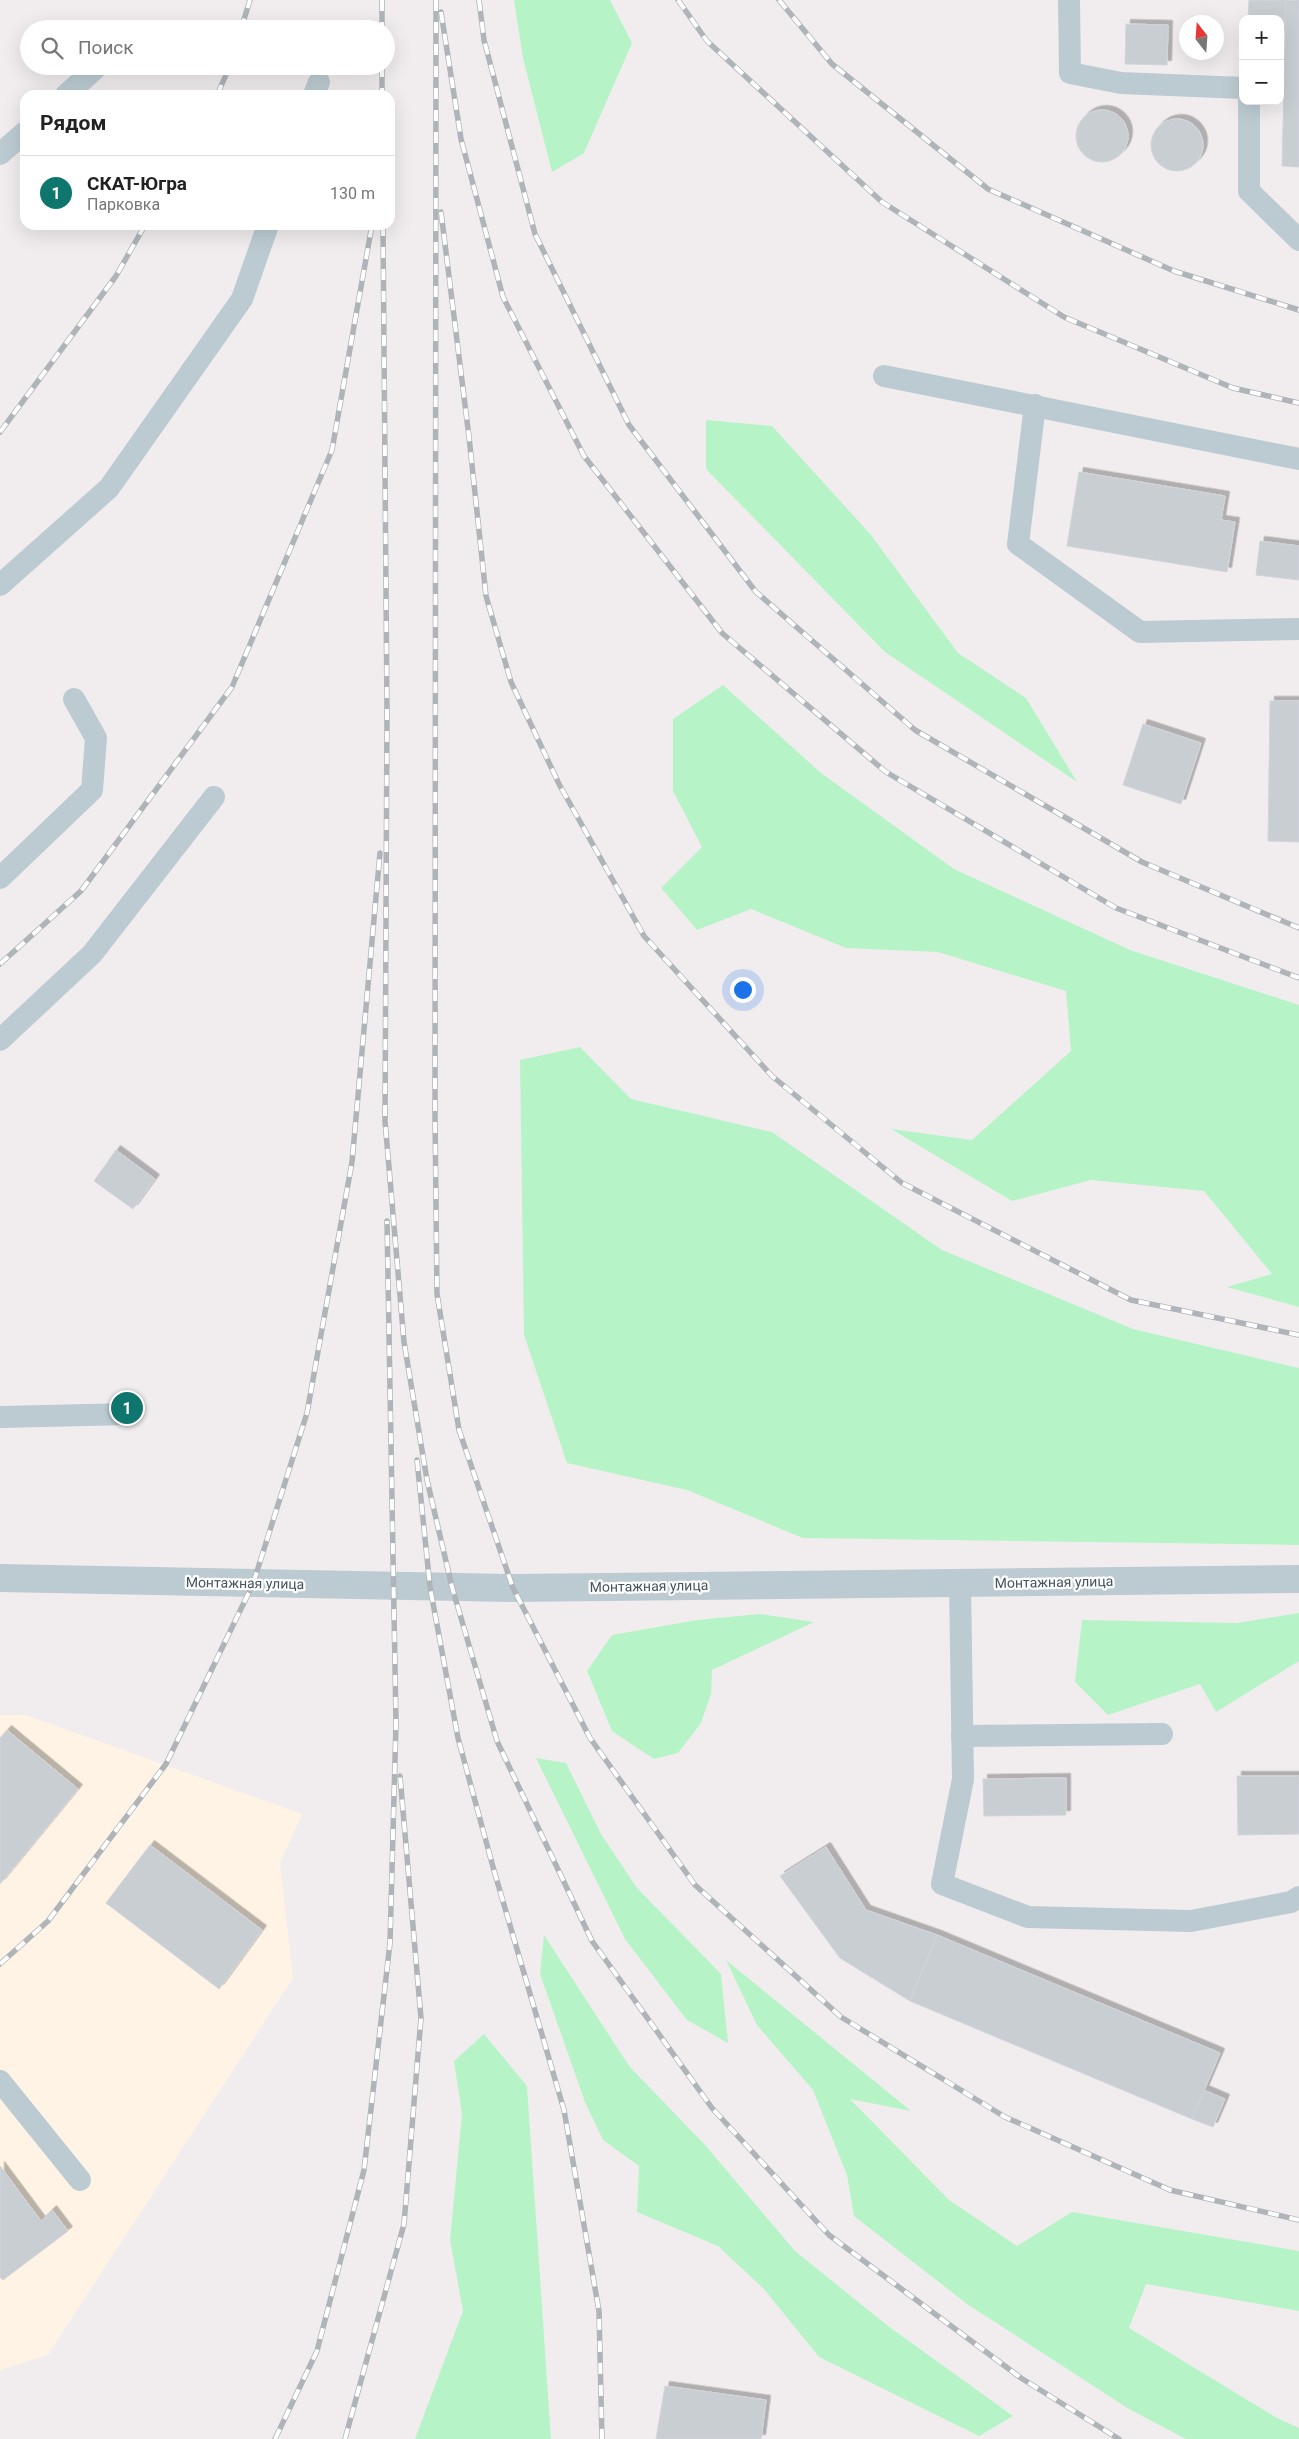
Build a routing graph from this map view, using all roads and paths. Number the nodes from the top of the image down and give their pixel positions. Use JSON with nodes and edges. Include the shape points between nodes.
{"nodes":[{"id":1,"x":1069,"y":0,"type":"edge"},
{"id":2,"x":88,"y":75,"type":"edge"},
{"id":3,"x":1239,"y":88,"type":"edge"},
{"id":4,"x":72,"y":90,"type":"edge"},
{"id":5,"x":1250,"y":105,"type":"edge"},
{"id":6,"x":20,"y":136,"type":"edge"},
{"id":7,"x":0,"y":154,"type":"edge"},
{"id":8,"x":266,"y":230,"type":"edge"},
{"id":9,"x":1299,"y":240,"type":"edge"},
{"id":10,"x":884,"y":376,"type":"dead end"},
{"id":11,"x":1035,"y":406,"type":"junction"},
{"id":12,"x":1299,"y":459,"type":"edge"},
{"id":13,"x":0,"y":585,"type":"edge"},
{"id":14,"x":1299,"y":629,"type":"edge"},
{"id":15,"x":74,"y":699,"type":"dead end"},
{"id":16,"x":214,"y":798,"type":"dead end"},
{"id":17,"x":0,"y":878,"type":"edge"},
{"id":18,"x":0,"y":1040,"type":"edge"},
{"id":19,"x":131,"y":1414,"type":"dead end"},
{"id":20,"x":0,"y":1417,"type":"edge"},
{"id":21,"x":0,"y":1578,"type":"edge"},
{"id":22,"x":1299,"y":1580,"type":"edge"},
{"id":23,"x":960,"y":1583,"type":"junction"},
{"id":24,"x":1162,"y":1734,"type":"dead end"},
{"id":25,"x":962,"y":1736,"type":"junction"},
{"id":26,"x":1299,"y":1897,"type":"edge"},
{"id":27,"x":0,"y":2081,"type":"edge"},
{"id":28,"x":80,"y":2180,"type":"dead end"}],
"edges":[{"from":1,"to":3,"type":"lane","via":[[1070,72],[1121,82]]},
{"from":2,"to":4,"type":"lane"},
{"from":5,"to":9,"type":"lane","via":[[1248,191]]},
{"from":6,"to":7,"type":"lane"},
{"from":8,"to":13,"type":"lane","via":[[242,299],[109,488]]},
{"from":10,"to":11,"type":"lane"},
{"from":11,"to":12,"type":"lane"},
{"from":11,"to":14,"type":"lane","via":[[1018,544],[1140,632]]},
{"from":15,"to":17,"type":"lane","via":[[96,738],[92,790]]},
{"from":16,"to":18,"type":"lane","via":[[92,954]]},
{"from":19,"to":20,"type":"lane"},
{"from":21,"to":23,"type":"street","name":"Монтажная улица","via":[[513,1588]]},
{"from":22,"to":23,"type":"street","name":"Монтажная улица"},
{"from":23,"to":25,"type":"lane"},
{"from":24,"to":25,"type":"lane"},
{"from":25,"to":26,"type":"lane","via":[[963,1779],[942,1884],[1028,1917],[1190,1921],[1291,1902]]},
{"from":27,"to":28,"type":"lane"}]}
